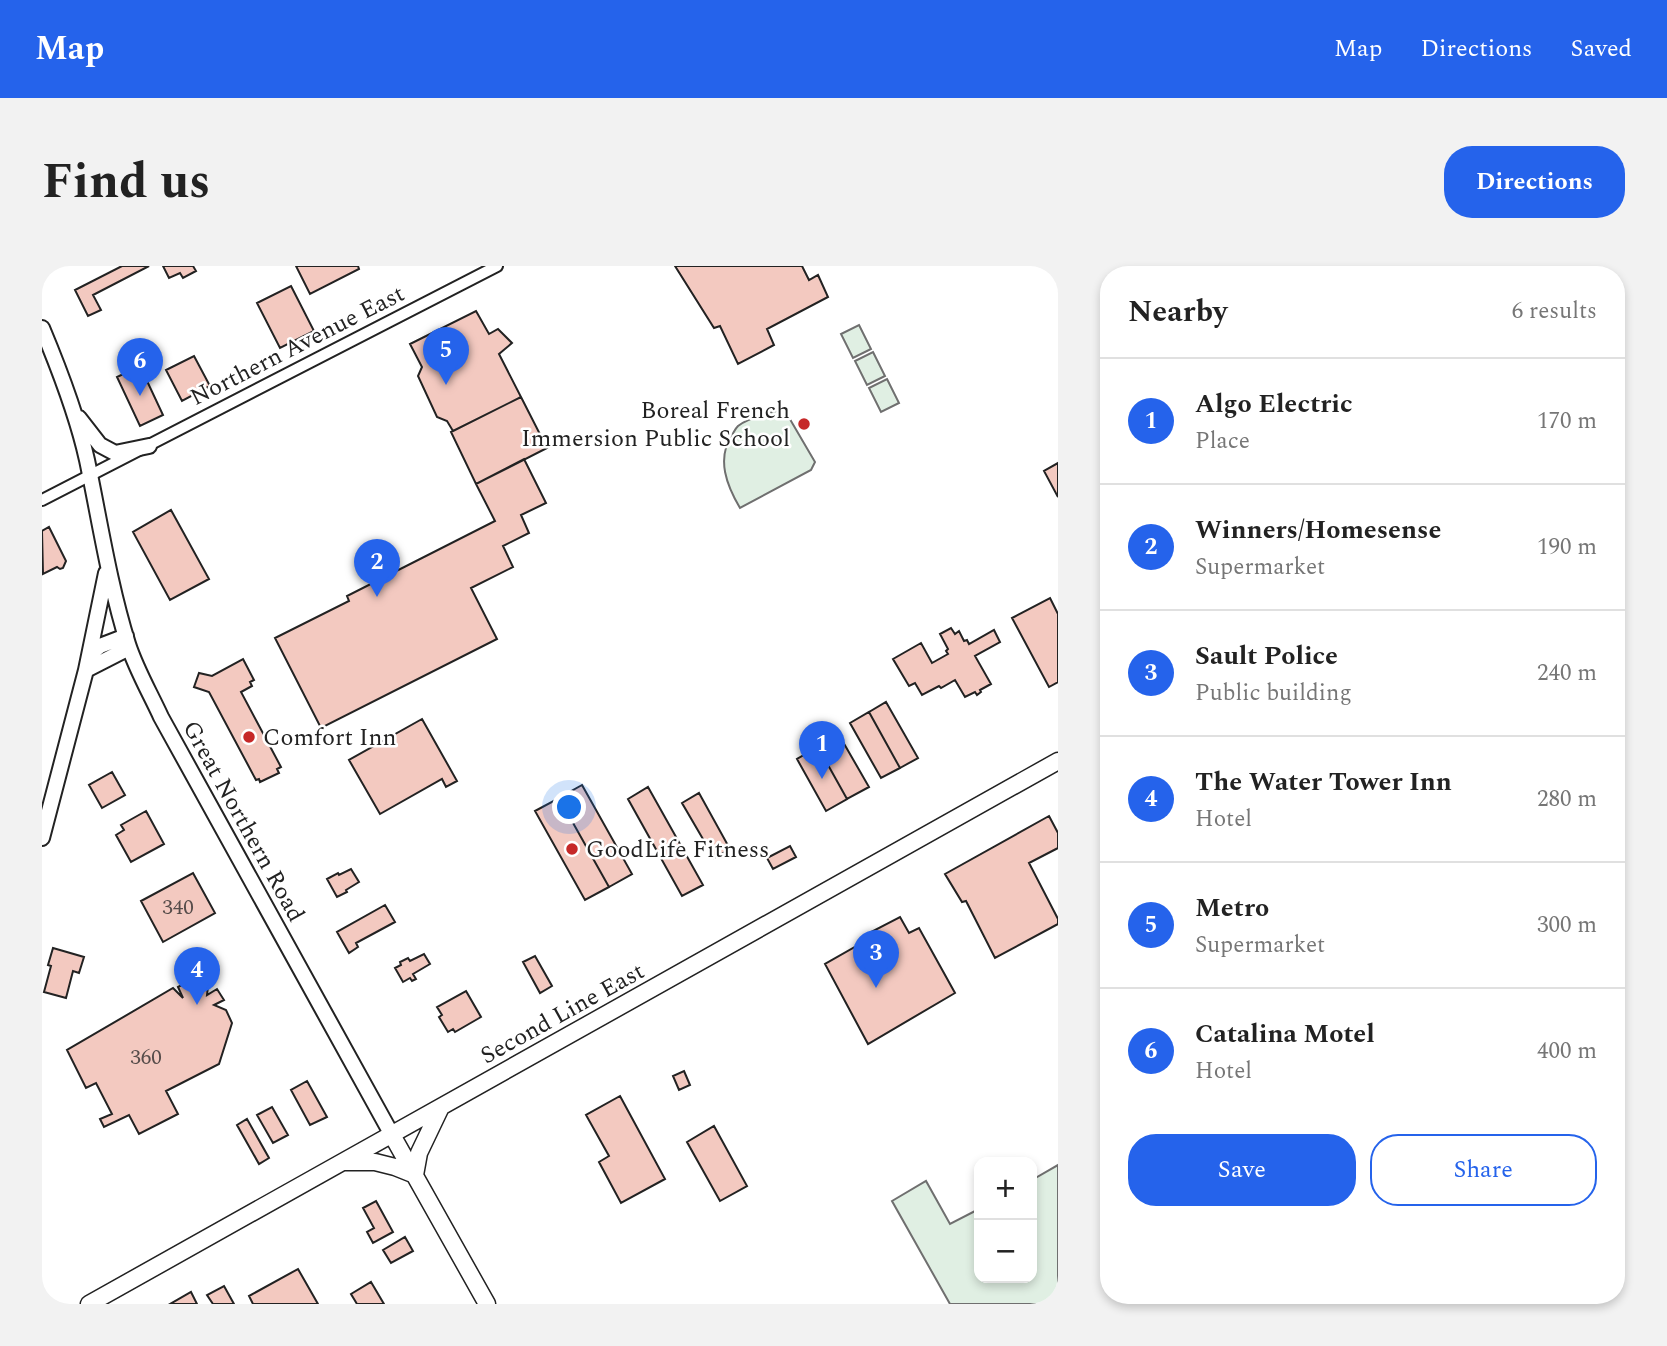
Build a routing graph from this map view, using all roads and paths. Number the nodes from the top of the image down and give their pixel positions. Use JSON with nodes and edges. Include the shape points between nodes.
{"nodes":[{"id":1,"x":497,"y":266,"type":"edge"},
{"id":2,"x":42,"y":328,"type":"edge"},
{"id":3,"x":74,"y":410,"type":"junction"},
{"id":4,"x":149,"y":446,"type":"junction"},
{"id":5,"x":89,"y":476,"type":"junction"},
{"id":6,"x":42,"y":500,"type":"edge"},
{"id":7,"x":107,"y":568,"type":"junction"},
{"id":8,"x":127,"y":642,"type":"junction"},
{"id":9,"x":90,"y":654,"type":"junction"},
{"id":10,"x":86,"y":670,"type":"junction"},
{"id":11,"x":1058,"y":761,"type":"edge"},
{"id":12,"x":42,"y":838,"type":"edge"},
{"id":13,"x":441,"y":1107,"type":"junction"},
{"id":14,"x":392,"y":1135,"type":"junction"},
{"id":15,"x":342,"y":1162,"type":"junction"},
{"id":16,"x":415,"y":1175,"type":"junction"},
{"id":17,"x":89,"y":1304,"type":"edge"},
{"id":18,"x":487,"y":1304,"type":"edge"}],
"edges":[{"from":1,"to":4,"type":"street","name":"Northern Avenue East"},
{"from":2,"to":3,"type":"main road","name":"Great Northern Road"},
{"from":3,"to":4,"type":"main road","via":[[100,445],[115,453]]},
{"from":3,"to":5,"type":"main road","name":"Great Northern Road"},
{"from":4,"to":5,"type":"street","name":"Northern Avenue East"},
{"from":5,"to":6,"type":"street","name":"Northern Avenue East"},
{"from":5,"to":7,"type":"main road","name":"Great Northern Road"},
{"from":7,"to":8,"type":"main road","name":"Great Northern Road"},
{"from":7,"to":9,"type":"main road"},
{"from":8,"to":9,"type":"main road","via":[[100,646]]},
{"from":8,"to":10,"type":"main road"},
{"from":8,"to":14,"type":"main road","name":"Great Northern Road","via":[[161,717]]},
{"from":9,"to":10,"type":"main road"},
{"from":10,"to":12,"type":"main road"},
{"from":11,"to":13,"type":"highway","name":"Second Line East"},
{"from":13,"to":14,"type":"highway","name":"Second Line East"},
{"from":13,"to":16,"type":"highway","via":[[419,1153]]},
{"from":14,"to":15,"type":"highway","name":"Second Line East"},
{"from":14,"to":16,"type":"highway","name":"Great Northern Road"},
{"from":15,"to":16,"type":"highway","via":[[375,1162]]},
{"from":15,"to":17,"type":"highway","name":"Second Line East"},
{"from":16,"to":18,"type":"highway","name":"Great Northern Road"}]}
